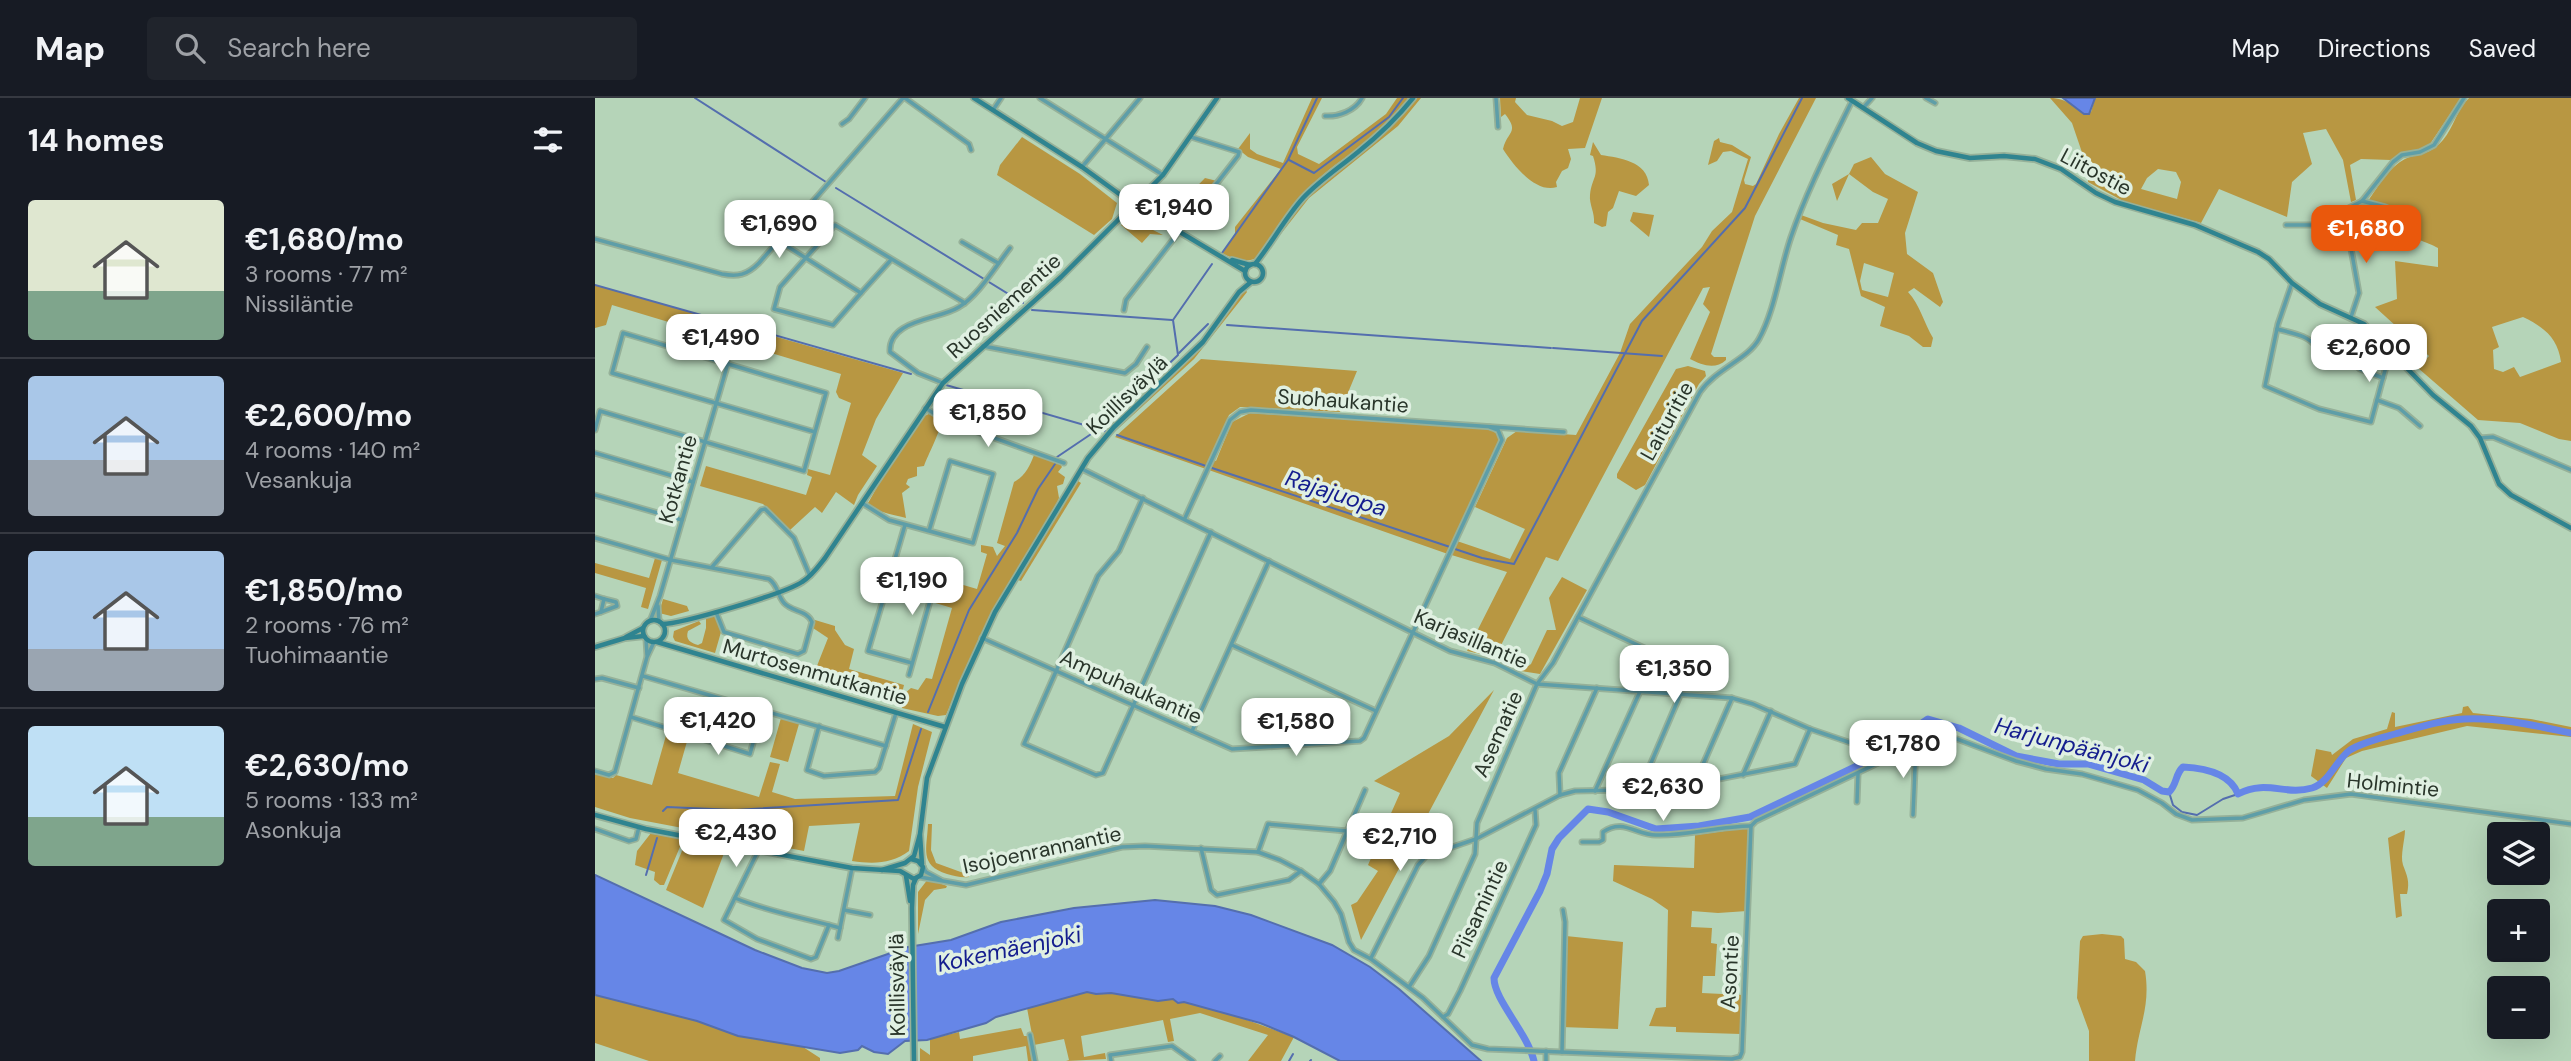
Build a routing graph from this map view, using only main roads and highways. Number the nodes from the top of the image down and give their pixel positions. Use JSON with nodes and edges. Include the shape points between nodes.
{"nodes":[{"id":1,"x":974,"y":98,"type":"edge"},
{"id":2,"x":1217,"y":98,"type":"edge"},
{"id":3,"x":1413,"y":98,"type":"edge"},
{"id":4,"x":1850,"y":99,"type":"edge"},
{"id":5,"x":1133,"y":204,"type":"junction"},
{"id":6,"x":1265,"y":254,"type":"junction"},
{"id":7,"x":1227,"y":260,"type":"junction"},
{"id":8,"x":1252,"y":264,"type":"junction"},
{"id":9,"x":1262,"y":270,"type":"junction"},
{"id":10,"x":1245,"y":273,"type":"junction"},
{"id":11,"x":1251,"y":282,"type":"junction"},
{"id":12,"x":1239,"y":292,"type":"junction"},
{"id":13,"x":2571,"y":528,"type":"edge"},
{"id":14,"x":681,"y":622,"type":"junction"},
{"id":15,"x":661,"y":623,"type":"junction"},
{"id":16,"x":644,"y":627,"type":"junction"},
{"id":17,"x":664,"y":634,"type":"junction"},
{"id":18,"x":645,"y":637,"type":"junction"},
{"id":19,"x":625,"y":638,"type":"junction"},
{"id":20,"x":655,"y":642,"type":"junction"},
{"id":21,"x":595,"y":647,"type":"edge"},
{"id":22,"x":676,"y":648,"type":"junction"},
{"id":23,"x":945,"y":727,"type":"junction"},
{"id":24,"x":595,"y":815,"type":"edge"},
{"id":25,"x":920,"y":834,"type":"junction"},
{"id":26,"x":911,"y":859,"type":"junction"},
{"id":27,"x":905,"y":863,"type":"junction"},
{"id":28,"x":922,"y":866,"type":"junction"},
{"id":29,"x":882,"y":870,"type":"junction"},
{"id":30,"x":906,"y":875,"type":"junction"},
{"id":31,"x":917,"y":878,"type":"junction"},
{"id":32,"x":912,"y":908,"type":"junction"},
{"id":33,"x":915,"y":1061,"type":"edge"}],
"edges":[{"from":1,"to":5,"type":"main road"},
{"from":2,"to":5,"type":"main road","name":"Ruosniementie","via":[[1163,175]]},
{"from":3,"to":6,"type":"main road","via":[[1359,152],[1304,197]]},
{"from":4,"to":13,"type":"main road","name":"Liitostie","via":[[1936,151],[1970,158],[2035,159],[2115,202],[2195,225],[2269,259],[2320,304],[2364,324],[2433,395],[2471,426],[2496,477],[2511,495]]},
{"from":5,"to":7,"type":"main road"},
{"from":5,"to":14,"type":"main road","name":"Ruosniementie","via":[[1061,277],[943,383],[810,576],[778,592]]},
{"from":6,"to":8,"type":"main road"},
{"from":6,"to":9,"type":"main road"},
{"from":7,"to":8,"type":"main road"},
{"from":7,"to":10,"type":"main road"},
{"from":8,"to":9,"type":"main road"},
{"from":8,"to":10,"type":"main road"},
{"from":9,"to":11,"type":"main road","via":[[1261,279]]},
{"from":10,"to":11,"type":"main road"},
{"from":10,"to":12,"type":"main road","name":"Koillisväylä"},
{"from":11,"to":12,"type":"main road","name":"Koillisväylä"},
{"from":12,"to":23,"type":"main road","name":"Koillisväylä","via":[[1203,342],[1093,451],[982,638]]},
{"from":14,"to":15,"type":"main road","name":"Ruosniementie"},
{"from":14,"to":17,"type":"main road","name":"Ruosniementie"},
{"from":15,"to":16,"type":"main road","via":[[650,621]]},
{"from":15,"to":17,"type":"main road"},
{"from":16,"to":18,"type":"main road"},
{"from":16,"to":19,"type":"main road"},
{"from":17,"to":20,"type":"main road"},
{"from":17,"to":22,"type":"main road","name":"Murtosenmutkantie"},
{"from":18,"to":19,"type":"main road"},
{"from":18,"to":20,"type":"main road"},
{"from":19,"to":21,"type":"main road"},
{"from":20,"to":22,"type":"main road","name":"Murtosenmutkantie"},
{"from":22,"to":23,"type":"main road","name":"Murtosenmutkantie"},
{"from":23,"to":25,"type":"main road","name":"Koillisväylä","via":[[927,778]]},
{"from":24,"to":29,"type":"main road","via":[[758,851]]},
{"from":25,"to":26,"type":"main road","name":"Koillisväylä"},
{"from":25,"to":28,"type":"main road","name":"Koillisväylä"},
{"from":26,"to":27,"type":"main road"},
{"from":26,"to":28,"type":"main road"},
{"from":27,"to":29,"type":"main road"},
{"from":27,"to":30,"type":"main road"},
{"from":28,"to":31,"type":"main road"},
{"from":29,"to":30,"type":"main road"},
{"from":30,"to":31,"type":"main road"},
{"from":30,"to":32,"type":"main road","name":"Koillisväylä"},
{"from":31,"to":32,"type":"main road","name":"Koillisväylä"},
{"from":32,"to":33,"type":"main road","name":"Koillisväylä"}]}
